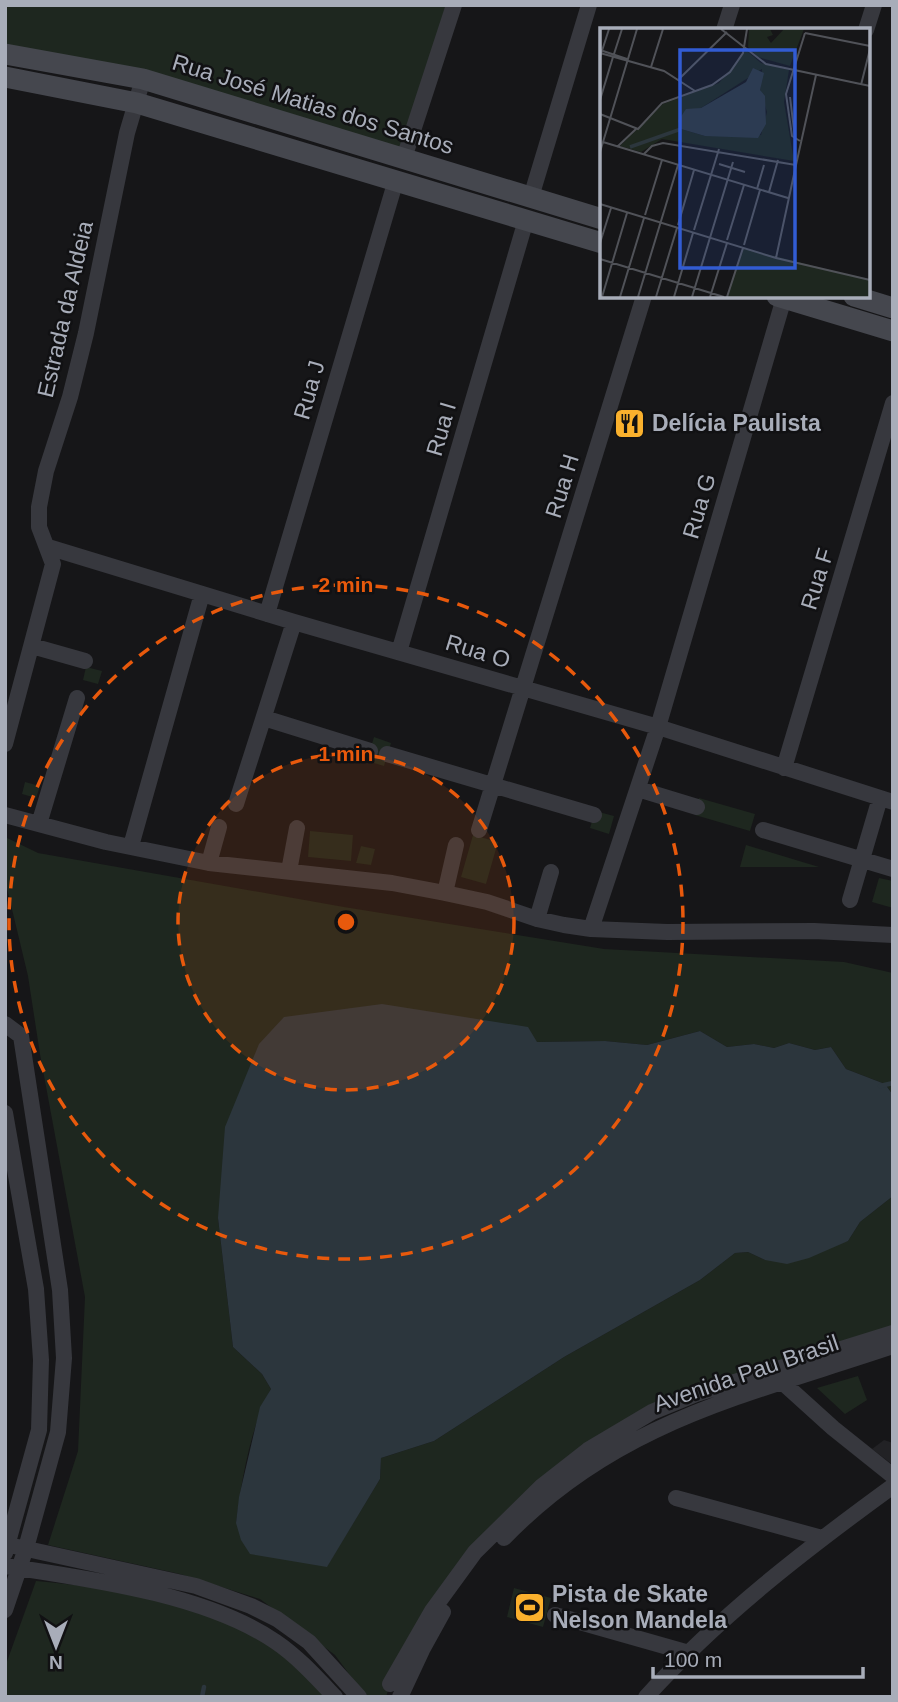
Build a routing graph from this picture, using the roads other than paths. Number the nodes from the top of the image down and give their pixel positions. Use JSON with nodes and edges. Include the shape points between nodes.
{"nodes":[{"id":1,"x":454,"y":5,"type":"edge"},
{"id":2,"x":589,"y":5,"type":"edge"},
{"id":3,"x":732,"y":5,"type":"edge"},
{"id":4,"x":874,"y":5,"type":"edge"},
{"id":5,"x":725,"y":28,"type":"edge"},
{"id":6,"x":867,"y":28,"type":"edge"},
{"id":7,"x":5,"y":54,"type":"edge"},
{"id":8,"x":5,"y":77,"type":"edge"},
{"id":9,"x":143,"y":79,"type":"junction"},
{"id":10,"x":137,"y":103,"type":"junction"},
{"id":11,"x":404,"y":158,"type":"junction"},
{"id":12,"x":396,"y":180,"type":"junction"},
{"id":13,"x":531,"y":197,"type":"junction"},
{"id":14,"x":600,"y":218,"type":"edge"},
{"id":15,"x":526,"y":220,"type":"junction"},
{"id":16,"x":600,"y":242,"type":"edge"},
{"id":17,"x":643,"y":298,"type":"edge"},
{"id":18,"x":780,"y":298,"type":"edge"},
{"id":19,"x":783,"y":298,"type":"edge"},
{"id":20,"x":860,"y":298,"type":"edge"},
{"id":21,"x":893,"y":308,"type":"edge"},
{"id":22,"x":893,"y":331,"type":"edge"},
{"id":23,"x":893,"y":403,"type":"edge"},
{"id":24,"x":48,"y":547,"type":"junction"},
{"id":25,"x":202,"y":594,"type":"junction"},
{"id":26,"x":267,"y":614,"type":"junction"},
{"id":27,"x":294,"y":622,"type":"junction"},
{"id":28,"x":32,"y":646,"type":"junction"},
{"id":29,"x":399,"y":652,"type":"junction"},
{"id":30,"x":85,"y":661,"type":"dead end"},
{"id":31,"x":523,"y":689,"type":"junction"},
{"id":32,"x":77,"y":698,"type":"dead end"},
{"id":33,"x":264,"y":718,"type":"junction"},
{"id":34,"x":658,"y":727,"type":"junction"},
{"id":35,"x":5,"y":744,"type":"edge"},
{"id":36,"x":370,"y":751,"type":"dead end"},
{"id":37,"x":387,"y":754,"type":"dead end"},
{"id":38,"x":784,"y":768,"type":"junction"},
{"id":39,"x":492,"y":787,"type":"junction"},
{"id":40,"x":638,"y":789,"type":"junction"},
{"id":41,"x":886,"y":800,"type":"edge"},
{"id":42,"x":236,"y":804,"type":"dead end"},
{"id":43,"x":697,"y":807,"type":"dead end"},
{"id":44,"x":5,"y":815,"type":"edge"},
{"id":45,"x":594,"y":816,"type":"dead end"},
{"id":46,"x":39,"y":824,"type":"junction"},
{"id":47,"x":219,"y":827,"type":"dead end"},
{"id":48,"x":297,"y":828,"type":"dead end"},
{"id":49,"x":479,"y":830,"type":"dead end"},
{"id":50,"x":763,"y":830,"type":"dead end"},
{"id":51,"x":456,"y":845,"type":"dead end"},
{"id":52,"x":131,"y":846,"type":"junction"},
{"id":53,"x":861,"y":860,"type":"junction"},
{"id":54,"x":209,"y":863,"type":"junction"},
{"id":55,"x":893,"y":869,"type":"edge"},
{"id":56,"x":289,"y":871,"type":"junction"},
{"id":57,"x":551,"y":872,"type":"dead end"},
{"id":58,"x":445,"y":893,"type":"junction"},
{"id":59,"x":850,"y":900,"type":"dead end"},
{"id":60,"x":537,"y":919,"type":"junction"},
{"id":61,"x":591,"y":929,"type":"junction"},
{"id":62,"x":893,"y":935,"type":"edge"},
{"id":63,"x":5,"y":1024,"type":"edge"},
{"id":64,"x":5,"y":1113,"type":"edge"},
{"id":65,"x":893,"y":1333,"type":"edge"},
{"id":66,"x":893,"y":1346,"type":"edge"},
{"id":67,"x":781,"y":1381,"type":"junction"},
{"id":68,"x":39,"y":1430,"type":"junction"},
{"id":69,"x":58,"y":1432,"type":"junction"},
{"id":70,"x":893,"y":1476,"type":"edge"},
{"id":71,"x":893,"y":1486,"type":"edge"},
{"id":72,"x":676,"y":1498,"type":"dead end"},
{"id":73,"x":822,"y":1538,"type":"junction"},
{"id":74,"x":6,"y":1547,"type":"edge"},
{"id":75,"x":26,"y":1548,"type":"junction"},
{"id":76,"x":79,"y":1561,"type":"junction"},
{"id":77,"x":13,"y":1568,"type":"edge"},
{"id":78,"x":74,"y":1577,"type":"junction"},
{"id":79,"x":5,"y":1610,"type":"edge"},
{"id":80,"x":555,"y":1615,"type":"dead end"},
{"id":81,"x":689,"y":1653,"type":"junction"},
{"id":82,"x":395,"y":1690,"type":"edge"},
{"id":83,"x":335,"y":1697,"type":"edge"},
{"id":84,"x":359,"y":1697,"type":"edge"},
{"id":85,"x":646,"y":1697,"type":"edge"}],
"edges":[{"from":1,"to":11,"type":"street"},
{"from":2,"to":13,"type":"street"},
{"from":3,"to":5,"type":"street"},
{"from":4,"to":6,"type":"street"},
{"from":7,"to":9,"type":"main road","name":"Rua José Matias dos Santos"},
{"from":8,"to":10,"type":"main road"},
{"from":9,"to":10,"type":"street","name":"Estrada da Aldeia"},
{"from":9,"to":11,"type":"main road","name":"Rua José Matias dos Santos"},
{"from":10,"to":12,"type":"main road"},
{"from":10,"to":24,"type":"street","name":"Estrada da Aldeia","via":[[77,371],[46,471],[39,527]]},
{"from":11,"to":13,"type":"main road","name":"Rua José Matias dos Santos"},
{"from":12,"to":15,"type":"main road"},
{"from":12,"to":26,"type":"street","name":"Rua J"},
{"from":13,"to":14,"type":"main road","name":"Rua José Matias dos Santos"},
{"from":15,"to":16,"type":"main road"},
{"from":15,"to":29,"type":"street","name":"Rua I"},
{"from":17,"to":31,"type":"street","name":"Rua H"},
{"from":18,"to":34,"type":"street","name":"Rua G"},
{"from":19,"to":22,"type":"main road"},
{"from":20,"to":21,"type":"main road"},
{"from":23,"to":38,"type":"street","name":"Rua F"},
{"from":24,"to":25,"type":"street","name":"Rua O"},
{"from":24,"to":28,"type":"street","name":"Estrada da Aldeia","via":[[53,564]]},
{"from":25,"to":26,"type":"street","name":"Rua O"},
{"from":25,"to":52,"type":"street"},
{"from":26,"to":27,"type":"street","name":"Rua O"},
{"from":27,"to":29,"type":"street","name":"Rua O"},
{"from":27,"to":33,"type":"street"},
{"from":28,"to":30,"type":"street"},
{"from":28,"to":35,"type":"street","name":"Estrada da Aldeia"},
{"from":29,"to":31,"type":"street","name":"Rua O"},
{"from":31,"to":34,"type":"street","name":"Rua O"},
{"from":31,"to":39,"type":"street","name":"Rua H"},
{"from":32,"to":46,"type":"street"},
{"from":33,"to":36,"type":"street"},
{"from":33,"to":42,"type":"street"},
{"from":34,"to":38,"type":"street","name":"Rua O"},
{"from":34,"to":40,"type":"street","name":"Rua G"},
{"from":37,"to":39,"type":"street"},
{"from":38,"to":41,"type":"street","name":"Rua O"},
{"from":39,"to":45,"type":"street"},
{"from":39,"to":49,"type":"street","name":"Rua H"},
{"from":40,"to":43,"type":"street"},
{"from":40,"to":61,"type":"street","name":"Rua G"},
{"from":41,"to":53,"type":"street"},
{"from":44,"to":46,"type":"street"},
{"from":46,"to":52,"type":"street"},
{"from":47,"to":54,"type":"street"},
{"from":48,"to":56,"type":"street"},
{"from":50,"to":53,"type":"street"},
{"from":51,"to":58,"type":"street"},
{"from":52,"to":54,"type":"street"},
{"from":53,"to":55,"type":"street"},
{"from":53,"to":59,"type":"street"},
{"from":54,"to":56,"type":"street"},
{"from":56,"to":58,"type":"street"},
{"from":57,"to":60,"type":"street"},
{"from":58,"to":60,"type":"street"},
{"from":60,"to":61,"type":"street"},
{"from":61,"to":62,"type":"street"},
{"from":63,"to":69,"type":"street","via":[[21,1036],[60,1290],[64,1358]]},
{"from":64,"to":68,"type":"street","via":[[36,1290]]},
{"from":65,"to":82,"type":"street","via":[[696,1394],[652,1412],[588,1450],[542,1486],[475,1552],[432,1612]]},
{"from":66,"to":67,"type":"street","name":"Avenida Pau Brasil"},
{"from":67,"to":70,"type":"street"},
{"from":67,"to":82,"type":"street","name":"Avenida Pau Brasil","via":[[649,1432],[594,1462],[551,1495],[482,1559],[449,1602]]},
{"from":68,"to":69,"type":"street"},
{"from":68,"to":74,"type":"street"},
{"from":69,"to":75,"type":"street"},
{"from":71,"to":73,"type":"street"},
{"from":72,"to":73,"type":"street"},
{"from":73,"to":81,"type":"street","via":[[738,1606]]},
{"from":74,"to":75,"type":"street"},
{"from":75,"to":76,"type":"street"},
{"from":75,"to":77,"type":"street"},
{"from":76,"to":78,"type":"street"},
{"from":76,"to":84,"type":"street","via":[[196,1586],[251,1606],[309,1643]]},
{"from":77,"to":78,"type":"street"},
{"from":77,"to":79,"type":"street"},
{"from":78,"to":83,"type":"street","via":[[179,1600],[243,1623],[277,1642]]},
{"from":80,"to":81,"type":"street"},
{"from":81,"to":85,"type":"street"}]}
